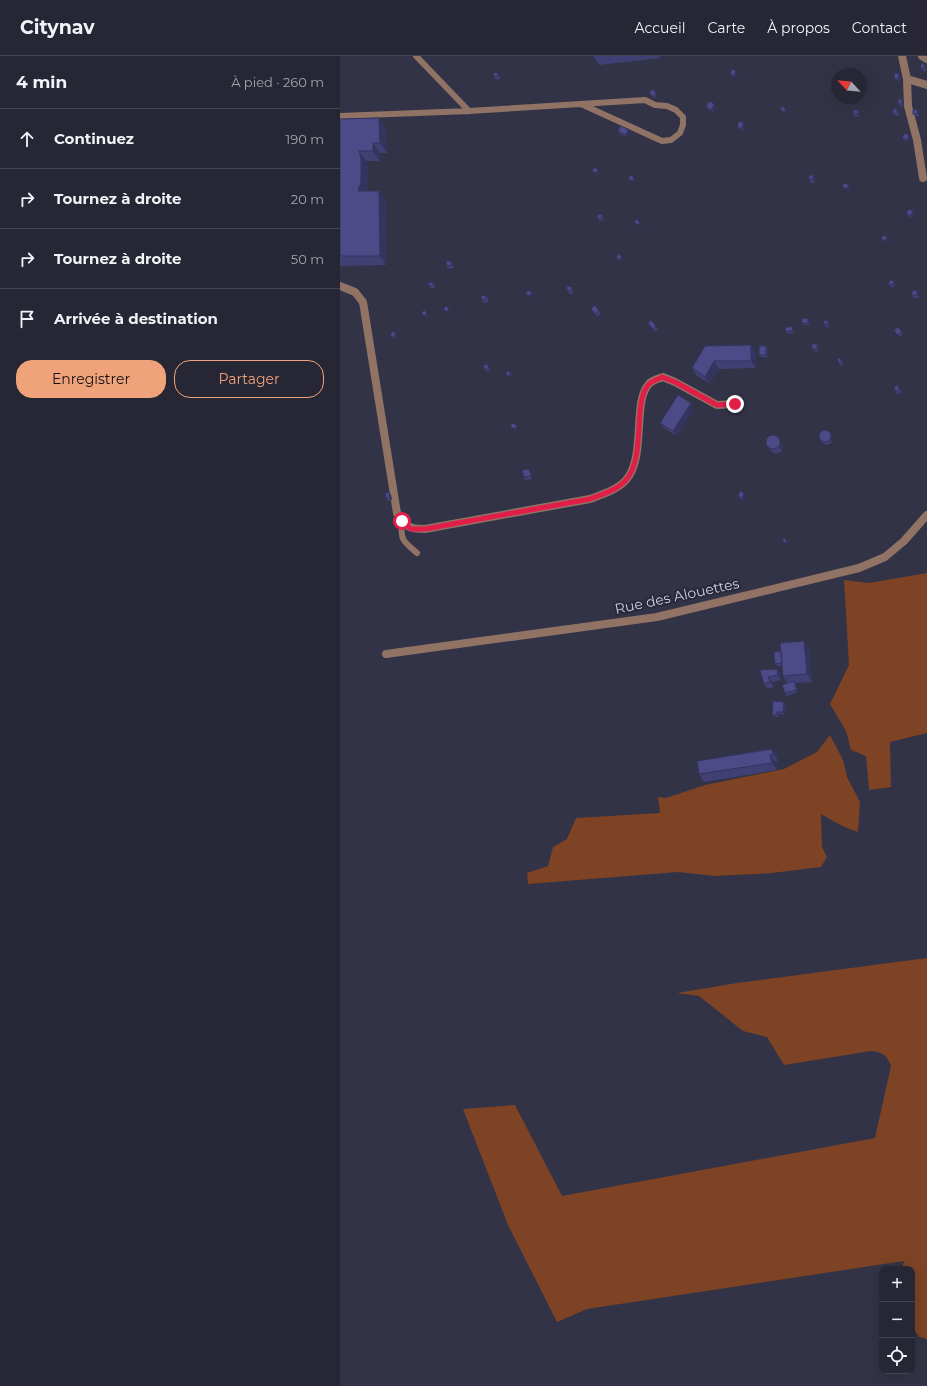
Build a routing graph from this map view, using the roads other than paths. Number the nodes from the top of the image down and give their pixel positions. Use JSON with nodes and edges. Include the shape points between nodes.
{"nodes":[{"id":1,"x":416,"y":56,"type":"edge"},
{"id":2,"x":902,"y":56,"type":"edge"},
{"id":3,"x":922,"y":56,"type":"edge"},
{"id":4,"x":927,"y":59,"type":"edge"},
{"id":5,"x":907,"y":79,"type":"junction"},
{"id":6,"x":927,"y":86,"type":"edge"},
{"id":7,"x":581,"y":104,"type":"junction"},
{"id":8,"x":470,"y":111,"type":"junction"},
{"id":9,"x":340,"y":116,"type":"edge"},
{"id":10,"x":923,"y":178,"type":"dead end"},
{"id":11,"x":340,"y":286,"type":"edge"},
{"id":12,"x":735,"y":404,"type":"dead end"},
{"id":13,"x":927,"y":515,"type":"edge"},
{"id":14,"x":402,"y":521,"type":"junction"},
{"id":15,"x":417,"y":553,"type":"dead end"},
{"id":16,"x":386,"y":654,"type":"dead end"}],
"edges":[{"from":1,"to":8,"type":"lane"},
{"from":2,"to":5,"type":"street"},
{"from":3,"to":4,"type":"street"},
{"from":5,"to":6,"type":"street"},
{"from":5,"to":10,"type":"street","via":[[908,106]]},
{"from":7,"to":7,"type":"lane","via":[[645,100],[676,110],[683,117],[683,125],[680,133],[671,140],[662,140]]},
{"from":7,"to":8,"type":"lane"},
{"from":8,"to":9,"type":"lane"},
{"from":11,"to":14,"type":"street","via":[[355,292],[363,302],[397,513]]},
{"from":12,"to":14,"type":"street","via":[[717,405],[662,377],[650,383],[642,394],[637,459],[629,477],[614,489],[590,499],[425,529],[411,529]]},
{"from":13,"to":16,"type":"street","name":"Rue des Alouettes","via":[[904,541],[885,557],[859,568],[657,617]]},
{"from":14,"to":15,"type":"lane","via":[[402,541]]}]}
